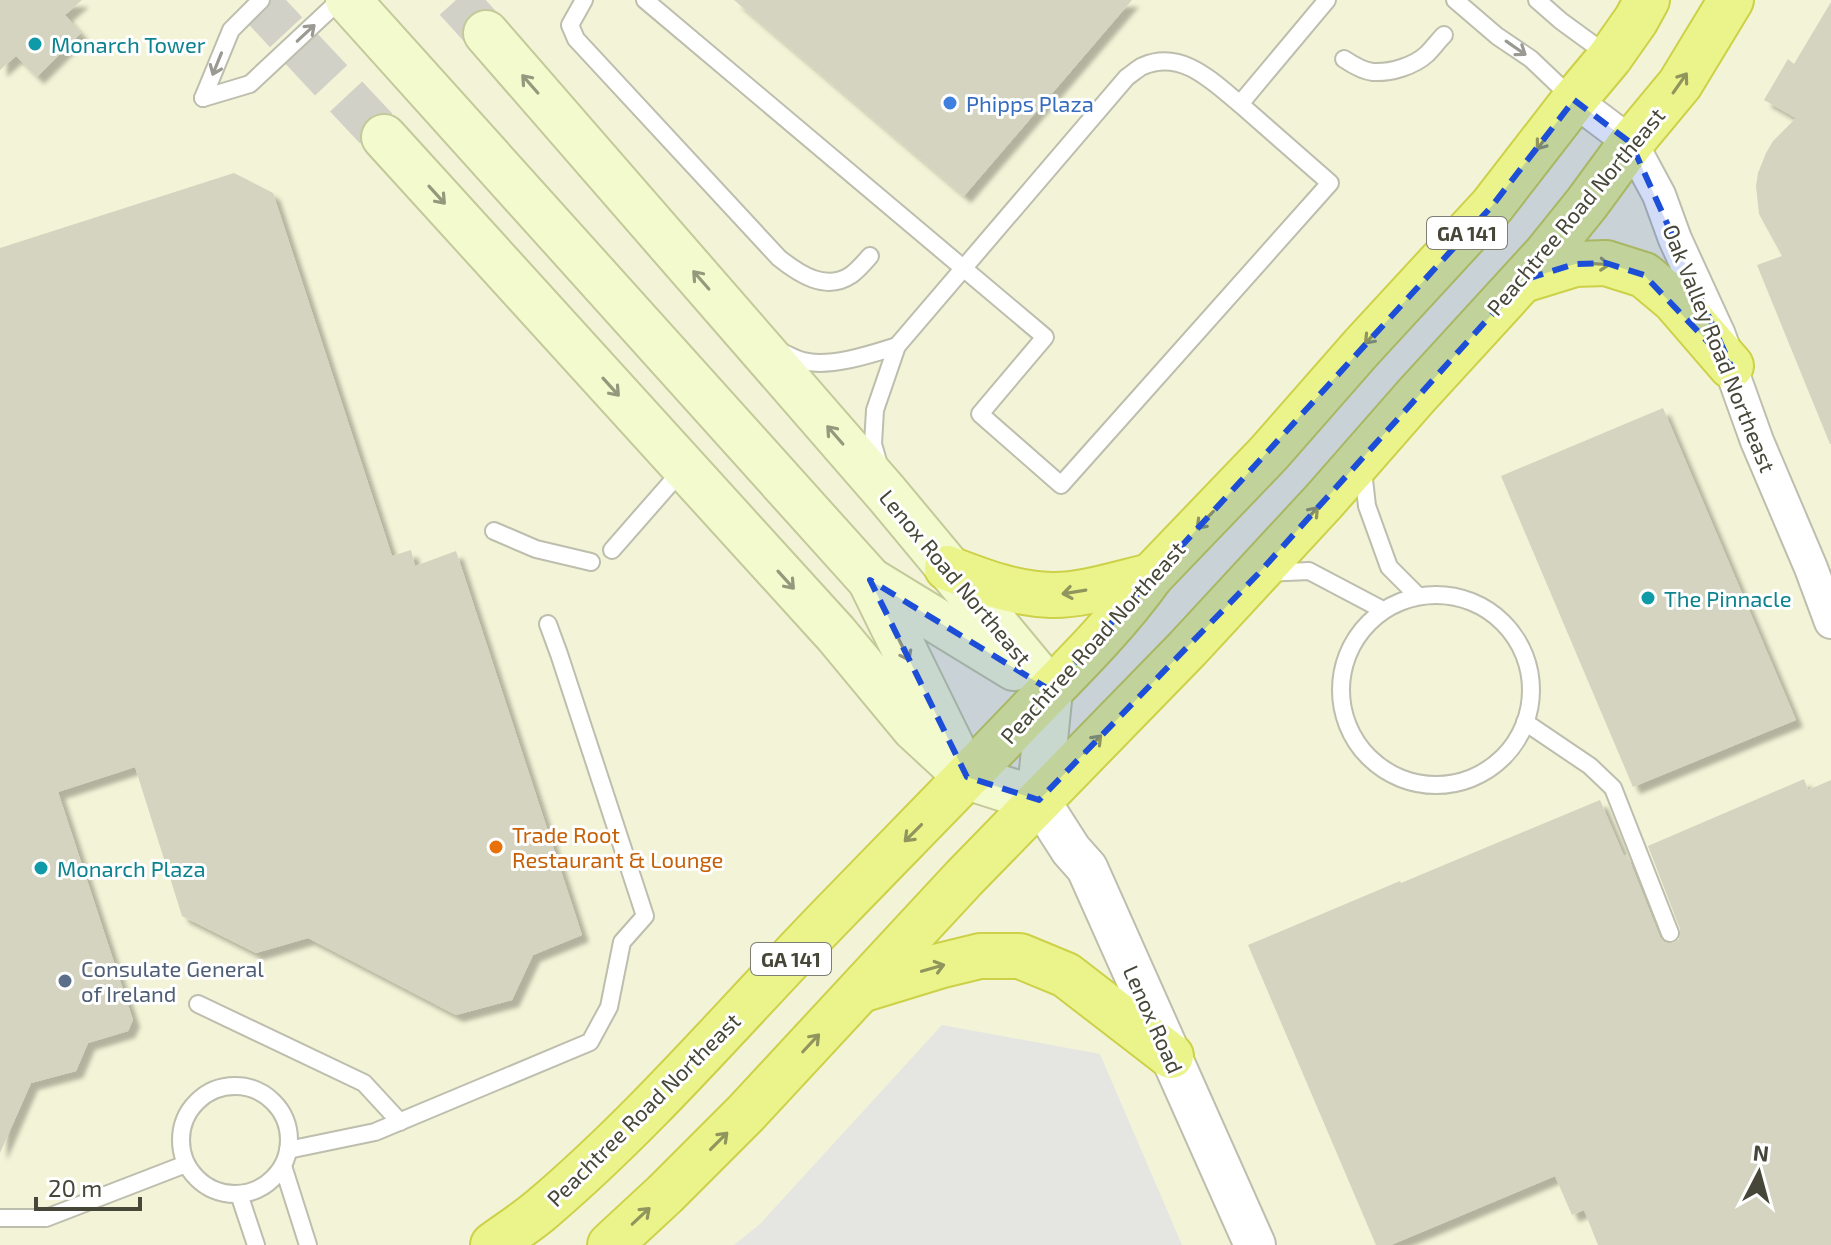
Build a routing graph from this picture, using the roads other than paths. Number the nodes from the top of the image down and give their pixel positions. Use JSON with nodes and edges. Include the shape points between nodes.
{"nodes":[{"id":1,"x":261,"y":0,"type":"edge"},
{"id":2,"x":340,"y":0,"type":"edge"},
{"id":3,"x":348,"y":0,"type":"edge"},
{"id":4,"x":584,"y":0,"type":"edge"},
{"id":5,"x":645,"y":0,"type":"edge"},
{"id":6,"x":1327,"y":0,"type":"edge"},
{"id":7,"x":1455,"y":0,"type":"edge"},
{"id":8,"x":1537,"y":0,"type":"edge"},
{"id":9,"x":1647,"y":0,"type":"edge"},
{"id":10,"x":1731,"y":0,"type":"edge"},
{"id":11,"x":486,"y":33,"type":"tunnel mouth"},
{"id":12,"x":1444,"y":35,"type":"dead end"},
{"id":13,"x":1610,"y":57,"type":"junction"},
{"id":14,"x":1344,"y":59,"type":"dead end"},
{"id":15,"x":1574,"y":100,"type":"junction"},
{"id":16,"x":1240,"y":104,"type":"junction"},
{"id":17,"x":384,"y":137,"type":"tunnel mouth"},
{"id":18,"x":1631,"y":143,"type":"junction"},
{"id":19,"x":870,"y":256,"type":"dead end"},
{"id":20,"x":965,"y":268,"type":"junction"},
{"id":21,"x":1523,"y":280,"type":"junction"},
{"id":22,"x":752,"y":339,"type":"junction"},
{"id":23,"x":897,"y":346,"type":"junction"},
{"id":24,"x":1731,"y":366,"type":"junction"},
{"id":25,"x":1370,"y":448,"type":"junction"},
{"id":26,"x":684,"y":468,"type":"junction"},
{"id":27,"x":887,"y":494,"type":"junction"},
{"id":28,"x":494,"y":531,"type":"dead end"},
{"id":29,"x":612,"y":550,"type":"dead end"},
{"id":30,"x":591,"y":562,"type":"dead end"},
{"id":31,"x":947,"y":568,"type":"junction"},
{"id":32,"x":1258,"y":574,"type":"junction"},
{"id":33,"x":1151,"y":576,"type":"junction"},
{"id":34,"x":870,"y":580,"type":"junction"},
{"id":35,"x":1418,"y":596,"type":"junction"},
{"id":36,"x":1383,"y":610,"type":"junction"},
{"id":37,"x":1831,"y":622,"type":"edge"},
{"id":38,"x":548,"y":624,"type":"dead end"},
{"id":39,"x":1050,"y":690,"type":"junction"},
{"id":40,"x":1525,"y":722,"type":"junction"},
{"id":41,"x":967,"y":777,"type":"junction"},
{"id":42,"x":1039,"y":800,"type":"junction"},
{"id":43,"x":1670,"y":933,"type":"dead end"},
{"id":44,"x":858,"y":991,"type":"junction"},
{"id":45,"x":198,"y":1004,"type":"dead end"},
{"id":46,"x":1171,"y":1056,"type":"junction"},
{"id":47,"x":400,"y":1122,"type":"junction"},
{"id":48,"x":286,"y":1158,"type":"junction"},
{"id":49,"x":186,"y":1164,"type":"junction"},
{"id":50,"x":239,"y":1194,"type":"junction"},
{"id":51,"x":0,"y":1218,"type":"edge"},
{"id":52,"x":256,"y":1245,"type":"edge"},
{"id":53,"x":308,"y":1245,"type":"edge"},
{"id":54,"x":493,"y":1245,"type":"edge"},
{"id":55,"x":610,"y":1245,"type":"edge"},
{"id":56,"x":1255,"y":1245,"type":"edge"}],
"edges":[{"from":1,"to":2,"type":"lane","one_way":true,"via":[[231,30],[203,98],[250,84]]},
{"from":3,"to":34,"type":"main road"},
{"from":4,"to":19,"type":"lane","via":[[570,25],[576,39],[779,258],[798,273],[826,282],[854,274]]},
{"from":5,"to":20,"type":"lane"},
{"from":6,"to":16,"type":"lane"},
{"from":7,"to":15,"type":"lane","one_way":true},
{"from":8,"to":13,"type":"lane"},
{"from":9,"to":13,"type":"highway","name":"Peachtree Road Northeast","number":"GA 141"},
{"from":18,"to":10,"type":"highway","name":"Peachtree Road Northeast","number":"GA 141","one_way":true,"via":[[1680,84]]},
{"from":22,"to":11,"type":"main road","name":"Lenox Road Northeast","one_way":true},
{"from":12,"to":14,"type":"lane","via":[[1407,67],[1372,72]]},
{"from":13,"to":15,"type":"highway","name":"Peachtree Road Northeast","number":"GA 141"},
{"from":15,"to":18,"type":"street","name":"Oak Valley Road Northeast"},
{"from":15,"to":33,"type":"highway","name":"Peachtree Road Northeast","number":"GA 141","one_way":true,"via":[[1492,206]]},
{"from":16,"to":20,"type":"lane","via":[[1182,63],[1143,66],[1127,77]]},
{"from":16,"to":20,"type":"lane","via":[[1330,183],[1061,485],[980,414],[1045,337]]},
{"from":17,"to":26,"type":"main road","one_way":true},
{"from":18,"to":21,"type":"highway","name":"Peachtree Road Northeast","number":"GA 141"},
{"from":18,"to":24,"type":"street","name":"Oak Valley Road Northeast","via":[[1659,195]]},
{"from":20,"to":23,"type":"lane"},
{"from":21,"to":24,"type":"highway","one_way":true,"via":[[1575,264],[1606,263],[1644,275],[1674,300]]},
{"from":21,"to":25,"type":"highway","name":"Peachtree Road Northeast","number":"GA 141"},
{"from":22,"to":23,"type":"lane","via":[[804,362],[858,358]]},
{"from":27,"to":22,"type":"main road","name":"Lenox Road Northeast","one_way":true},
{"from":23,"to":27,"type":"lane","via":[[875,410],[873,444]]},
{"from":24,"to":37,"type":"street","name":"Oak Valley Road Northeast","via":[[1757,441],[1816,566]]},
{"from":32,"to":25,"type":"highway","name":"Peachtree Road Northeast","number":"GA 141","one_way":true},
{"from":25,"to":35,"type":"lane","via":[[1363,471],[1367,506],[1389,567]]},
{"from":26,"to":29,"type":"lane"},
{"from":26,"to":41,"type":"main road","one_way":true,"via":[[914,728]]},
{"from":27,"to":31,"type":"main road","name":"Lenox Road Northeast"},
{"from":28,"to":30,"type":"lane","via":[[536,549]]},
{"from":33,"to":31,"type":"highway","one_way":true,"via":[[1054,595],[1009,590]]},
{"from":31,"to":39,"type":"main road","name":"Lenox Road Northeast"},
{"from":32,"to":36,"type":"lane","via":[[1309,571]]},
{"from":42,"to":32,"type":"highway","name":"Peachtree Road Northeast","number":"GA 141","one_way":true},
{"from":33,"to":39,"type":"highway","name":"Peachtree Road Northeast","number":"GA 141"},
{"from":34,"to":39,"type":"main road"},
{"from":34,"to":41,"type":"main road","one_way":true},
{"from":35,"to":36,"type":"lane"},
{"from":35,"to":40,"type":"lane","via":[[1474,603],[1498,618],[1517,640],[1528,666],[1531,695]]},
{"from":36,"to":40,"type":"lane","via":[[1360,632],[1345,660],[1340,691],[1346,723],[1361,750],[1385,771],[1415,783],[1469,779],[1512,747]]},
{"from":38,"to":47,"type":"lane","via":[[645,916],[622,942],[609,1007],[590,1042]]},
{"from":39,"to":41,"type":"highway","name":"Peachtree Road Northeast","number":"GA 141"},
{"from":39,"to":42,"type":"main road"},
{"from":40,"to":43,"type":"lane","via":[[1613,788]]},
{"from":41,"to":42,"type":"main road"},
{"from":41,"to":54,"type":"highway","name":"Peachtree Road Northeast","number":"GA 141","one_way":true,"via":[[615,1142],[540,1211]]},
{"from":42,"to":44,"type":"highway","name":"Peachtree Road Northeast","number":"GA 141"},
{"from":42,"to":46,"type":"street","name":"Lenox Road","via":[[1087,868]]},
{"from":44,"to":46,"type":"highway","one_way":true,"via":[[980,956],[1020,956],[1066,975]]},
{"from":55,"to":44,"type":"highway","name":"Peachtree Road Northeast","number":"GA 141","one_way":true,"via":[[746,1113]]},
{"from":45,"to":47,"type":"lane","via":[[364,1083]]},
{"from":46,"to":56,"type":"street","name":"Lenox Road"},
{"from":47,"to":48,"type":"lane"},
{"from":48,"to":49,"type":"lane","via":[[289,1133],[274,1103],[261,1092],[228,1087],[211,1091],[187,1115],[181,1148]]},
{"from":48,"to":50,"type":"lane","via":[[273,1179]]},
{"from":48,"to":53,"type":"lane"},
{"from":49,"to":50,"type":"lane","via":[[209,1188]]},
{"from":49,"to":51,"type":"lane","via":[[46,1218]]},
{"from":50,"to":52,"type":"lane"}]}
